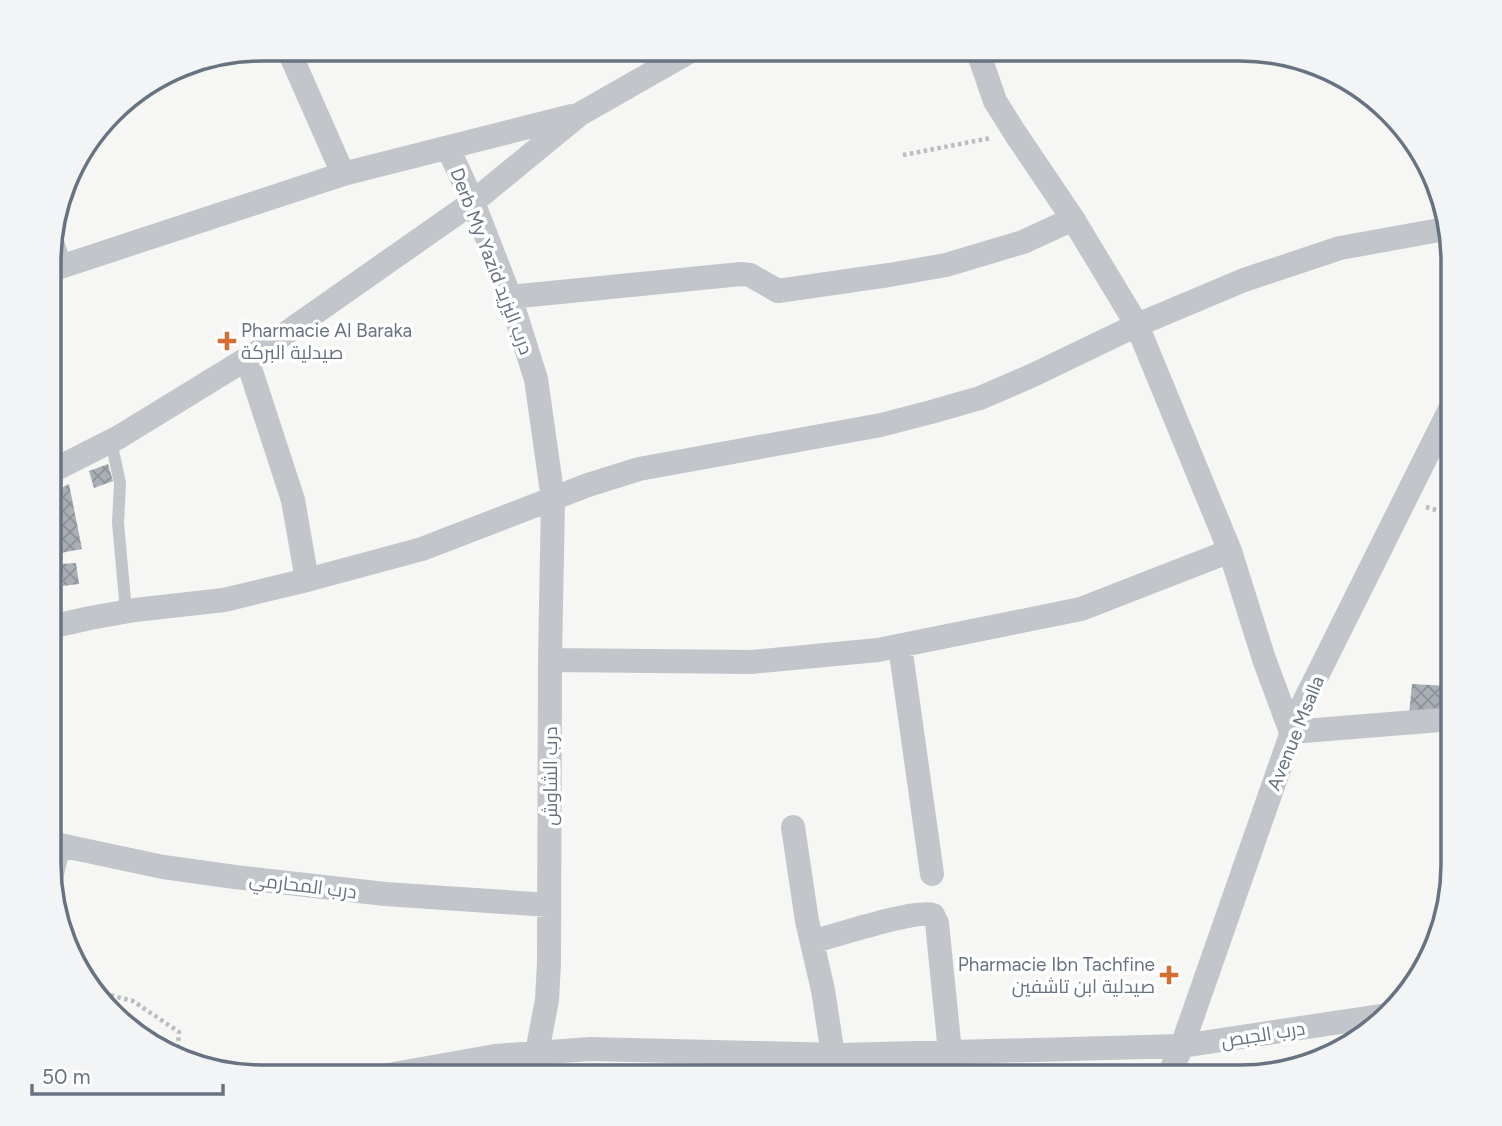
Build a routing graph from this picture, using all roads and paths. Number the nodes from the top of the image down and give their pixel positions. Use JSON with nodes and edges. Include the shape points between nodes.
{"nodes":[{"id":1,"x":294,"y":62,"type":"edge"},
{"id":2,"x":652,"y":62,"type":"edge"},
{"id":3,"x":982,"y":62,"type":"edge"},
{"id":4,"x":580,"y":114,"type":"junction"},
{"id":5,"x":1015,"y":134,"type":"junction"},
{"id":6,"x":448,"y":148,"type":"junction"},
{"id":7,"x":903,"y":155,"type":"dead end"},
{"id":8,"x":343,"y":174,"type":"junction"},
{"id":9,"x":473,"y":202,"type":"junction"},
{"id":10,"x":1073,"y":219,"type":"junction"},
{"id":11,"x":1438,"y":230,"type":"edge"},
{"id":12,"x":61,"y":266,"type":"edge"},
{"id":13,"x":510,"y":297,"type":"junction"},
{"id":14,"x":1138,"y":325,"type":"junction"},
{"id":15,"x":247,"y":359,"type":"junction"},
{"id":16,"x":1441,"y":428,"type":"edge"},
{"id":17,"x":111,"y":441,"type":"junction"},
{"id":18,"x":61,"y":466,"type":"edge"},
{"id":19,"x":553,"y":499,"type":"junction"},
{"id":20,"x":1230,"y":551,"type":"junction"},
{"id":21,"x":307,"y":580,"type":"junction"},
{"id":22,"x":127,"y":611,"type":"junction"},
{"id":23,"x":62,"y":625,"type":"edge"},
{"id":24,"x":900,"y":646,"type":"junction"},
{"id":25,"x":550,"y":660,"type":"junction"},
{"id":26,"x":1440,"y":720,"type":"edge"},
{"id":27,"x":1291,"y":732,"type":"junction"},
{"id":28,"x":793,"y":827,"type":"dead end"},
{"id":29,"x":62,"y":846,"type":"edge"},
{"id":30,"x":932,"y":874,"type":"dead end"},
{"id":31,"x":549,"y":905,"type":"junction"},
{"id":32,"x":812,"y":942,"type":"junction"},
{"id":33,"x":111,"y":996,"type":"edge"},
{"id":34,"x":1368,"y":1018,"type":"edge"},
{"id":35,"x":178,"y":1046,"type":"edge"},
{"id":36,"x":1182,"y":1046,"type":"junction"},
{"id":37,"x":537,"y":1052,"type":"junction"},
{"id":38,"x":950,"y":1052,"type":"junction"},
{"id":39,"x":833,"y":1055,"type":"junction"},
{"id":40,"x":444,"y":1064,"type":"edge"},
{"id":41,"x":1173,"y":1065,"type":"edge"}],
"edges":[{"from":1,"to":8,"type":"street"},
{"from":2,"to":4,"type":"street"},
{"from":3,"to":5,"type":"street","via":[[995,101]]},
{"from":4,"to":6,"type":"street"},
{"from":4,"to":9,"type":"street"},
{"from":5,"to":7,"type":"path"},
{"from":5,"to":10,"type":"street"},
{"from":6,"to":8,"type":"street"},
{"from":6,"to":9,"type":"street","name":"Derb My Yazid درب اليزيد"},
{"from":8,"to":12,"type":"street"},
{"from":9,"to":13,"type":"street","name":"Derb My Yazid درب اليزيد"},
{"from":9,"to":15,"type":"street"},
{"from":10,"to":13,"type":"street","via":[[1023,242],[946,265],[778,291],[741,274]]},
{"from":10,"to":14,"type":"street"},
{"from":11,"to":14,"type":"street","via":[[1340,248],[1244,280]]},
{"from":13,"to":19,"type":"street","name":"Derb My Yazid درب اليزيد","via":[[536,379]]},
{"from":14,"to":19,"type":"street","via":[[980,398],[881,425],[639,469]]},
{"from":14,"to":20,"type":"street"},
{"from":15,"to":17,"type":"street"},
{"from":15,"to":21,"type":"street","via":[[293,500]]},
{"from":16,"to":27,"type":"street","name":"Avenue Msalla"},
{"from":17,"to":18,"type":"street"},
{"from":17,"to":22,"type":"lane","via":[[120,483],[118,523]]},
{"from":19,"to":21,"type":"street","via":[[422,549]]},
{"from":19,"to":25,"type":"street","name":"درب الشاوش"},
{"from":20,"to":24,"type":"street","via":[[1081,609]]},
{"from":20,"to":27,"type":"street"},
{"from":21,"to":22,"type":"street","via":[[224,600]]},
{"from":22,"to":23,"type":"street"},
{"from":24,"to":25,"type":"street","via":[[751,662]]},
{"from":24,"to":30,"type":"street"},
{"from":25,"to":31,"type":"street","name":"درب الشاوش"},
{"from":26,"to":27,"type":"street"},
{"from":27,"to":36,"type":"street","name":"Avenue Msalla"},
{"from":28,"to":32,"type":"street"},
{"from":29,"to":31,"type":"street","name":"درب المحارمي","via":[[249,879]]},
{"from":31,"to":37,"type":"street","name":"درب الشاوش","via":[[547,1000]]},
{"from":32,"to":38,"type":"street","via":[[888,920],[933,915]]},
{"from":32,"to":39,"type":"street"},
{"from":33,"to":35,"type":"path","via":[[133,1001],[179,1032]]},
{"from":34,"to":36,"type":"street","name":"درب الجبص"},
{"from":36,"to":38,"type":"street","name":"درب الجبص"},
{"from":36,"to":41,"type":"street","name":"Avenue Msalla"},
{"from":37,"to":39,"type":"street","name":"درب الجبص","via":[[590,1049]]},
{"from":37,"to":40,"type":"street","name":"درب الجبص"},
{"from":38,"to":39,"type":"street","name":"درب الجبص"}]}
